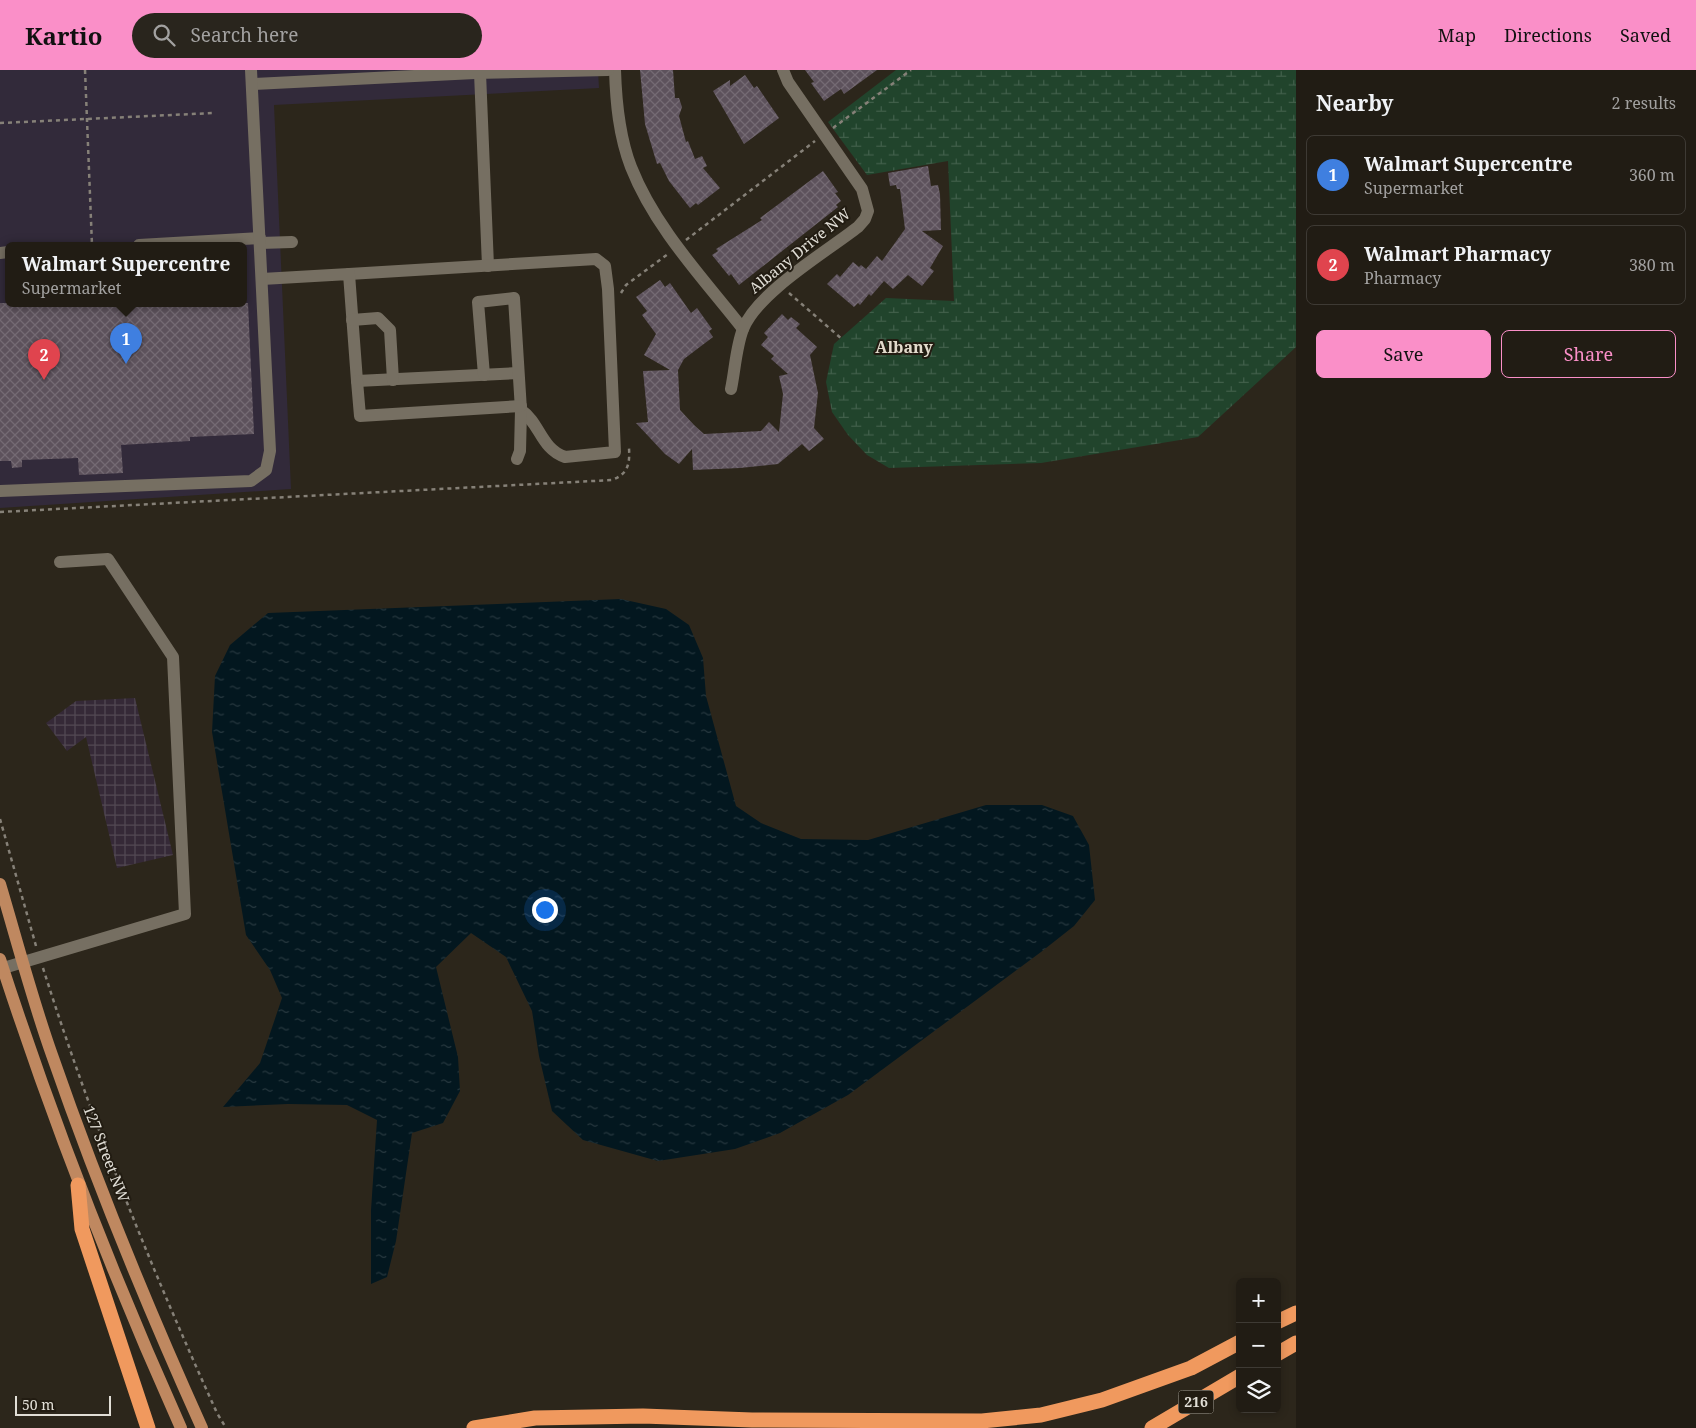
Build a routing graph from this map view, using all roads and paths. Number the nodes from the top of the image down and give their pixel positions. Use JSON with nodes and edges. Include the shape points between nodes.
{"nodes":[{"id":1,"x":85,"y":70,"type":"edge"},
{"id":2,"x":252,"y":70,"type":"edge"},
{"id":3,"x":608,"y":70,"type":"edge"},
{"id":4,"x":615,"y":70,"type":"edge"},
{"id":5,"x":783,"y":70,"type":"edge"},
{"id":6,"x":573,"y":71,"type":"edge"},
{"id":7,"x":477,"y":72,"type":"edge"},
{"id":8,"x":348,"y":74,"type":"edge"},
{"id":9,"x":252,"y":84,"type":"junction"},
{"id":10,"x":214,"y":113,"type":"dead end"},
{"id":11,"x":87,"y":119,"type":"junction"},
{"id":12,"x":0,"y":123,"type":"edge"},
{"id":13,"x":260,"y":240,"type":"junction"},
{"id":14,"x":92,"y":242,"type":"edge"},
{"id":15,"x":212,"y":242,"type":"edge"},
{"id":16,"x":292,"y":242,"type":"dead end"},
{"id":17,"x":488,"y":266,"type":"junction"},
{"id":18,"x":349,"y":274,"type":"junction"},
{"id":19,"x":262,"y":279,"type":"junction"},
{"id":20,"x":780,"y":286,"type":"junction"},
{"id":21,"x":352,"y":320,"type":"junction"},
{"id":22,"x":743,"y":329,"type":"junction"},
{"id":23,"x":844,"y":340,"type":"dead end"},
{"id":24,"x":518,"y":373,"type":"junction"},
{"id":25,"x":484,"y":375,"type":"junction"},
{"id":26,"x":394,"y":380,"type":"junction"},
{"id":27,"x":357,"y":381,"type":"junction"},
{"id":28,"x":731,"y":390,"type":"dead end"},
{"id":29,"x":521,"y":408,"type":"junction"},
{"id":30,"x":517,"y":459,"type":"dead end"},
{"id":31,"x":0,"y":491,"type":"edge"},
{"id":32,"x":60,"y":562,"type":"dead end"},
{"id":33,"x":0,"y":819,"type":"edge"},
{"id":34,"x":0,"y":884,"type":"edge"},
{"id":35,"x":40,"y":956,"type":"junction"},
{"id":36,"x":22,"y":962,"type":"junction"},
{"id":37,"x":1,"y":966,"type":"edge"},
{"id":38,"x":78,"y":1185,"type":"junction"},
{"id":39,"x":1296,"y":1313,"type":"edge"},
{"id":40,"x":1281,"y":1320,"type":"edge"},
{"id":41,"x":1296,"y":1343,"type":"edge"},
{"id":42,"x":1236,"y":1344,"type":"edge"},
{"id":43,"x":1281,"y":1352,"type":"edge"},
{"id":44,"x":1236,"y":1378,"type":"edge"},
{"id":45,"x":148,"y":1428,"type":"edge"},
{"id":46,"x":181,"y":1428,"type":"edge"},
{"id":47,"x":202,"y":1428,"type":"edge"},
{"id":48,"x":226,"y":1428,"type":"edge"},
{"id":49,"x":474,"y":1428,"type":"edge"},
{"id":50,"x":1152,"y":1428,"type":"edge"}],
"edges":[{"from":1,"to":11,"type":"path"},
{"from":2,"to":9,"type":"street"},
{"from":3,"to":6,"type":"street"},
{"from":4,"to":22,"type":"street","via":[[622,135],[639,187],[657,218]]},
{"from":5,"to":20,"type":"street","name":"Albany Drive NW","via":[[862,189],[868,211],[858,227]]},
{"from":6,"to":7,"type":"street"},
{"from":7,"to":8,"type":"street"},
{"from":7,"to":17,"type":"street"},
{"from":8,"to":9,"type":"street"},
{"from":9,"to":13,"type":"street"},
{"from":10,"to":11,"type":"path"},
{"from":11,"to":12,"type":"path"},
{"from":11,"to":14,"type":"path"},
{"from":13,"to":15,"type":"street"},
{"from":13,"to":16,"type":"street"},
{"from":13,"to":19,"type":"street"},
{"from":17,"to":18,"type":"street"},
{"from":17,"to":29,"type":"street","via":[[596,259],[605,266],[615,452],[565,457],[558,454],[547,446],[534,422]]},
{"from":18,"to":19,"type":"street"},
{"from":18,"to":21,"type":"street"},
{"from":19,"to":31,"type":"street","via":[[270,451],[266,470],[251,481]]},
{"from":20,"to":22,"type":"street","name":"Albany Drive NW","via":[[754,311]]},
{"from":20,"to":23,"type":"path"},
{"from":21,"to":26,"type":"street","via":[[378,318],[390,330]]},
{"from":21,"to":27,"type":"street"},
{"from":22,"to":28,"type":"street","name":"Albany Drive NW"},
{"from":24,"to":25,"type":"street"},
{"from":24,"to":25,"type":"street","via":[[514,298],[478,302]]},
{"from":24,"to":29,"type":"street"},
{"from":25,"to":26,"type":"street"},
{"from":26,"to":27,"type":"street"},
{"from":27,"to":29,"type":"street","via":[[360,416]]},
{"from":29,"to":30,"type":"street"},
{"from":32,"to":35,"type":"street","via":[[108,559],[173,657],[185,914]]},
{"from":33,"to":35,"type":"path"},
{"from":34,"to":36,"type":"main road","name":"127 Street NW"},
{"from":35,"to":36,"type":"street"},
{"from":35,"to":48,"type":"path","via":[[105,1149],[169,1308]]},
{"from":36,"to":37,"type":"street"},
{"from":36,"to":47,"type":"main road","name":"127 Street NW","via":[[51,1054],[104,1197]]},
{"from":37,"to":38,"type":"main road"},
{"from":38,"to":45,"type":"highway","via":[[82,1229]]},
{"from":38,"to":46,"type":"main road"},
{"from":39,"to":40,"type":"highway"},
{"from":41,"to":43,"type":"highway"},
{"from":42,"to":49,"type":"highway","via":[[1190,1368],[1129,1391],[1041,1415],[982,1421],[643,1416],[545,1418]]},
{"from":44,"to":50,"type":"highway","number":"216"}]}
